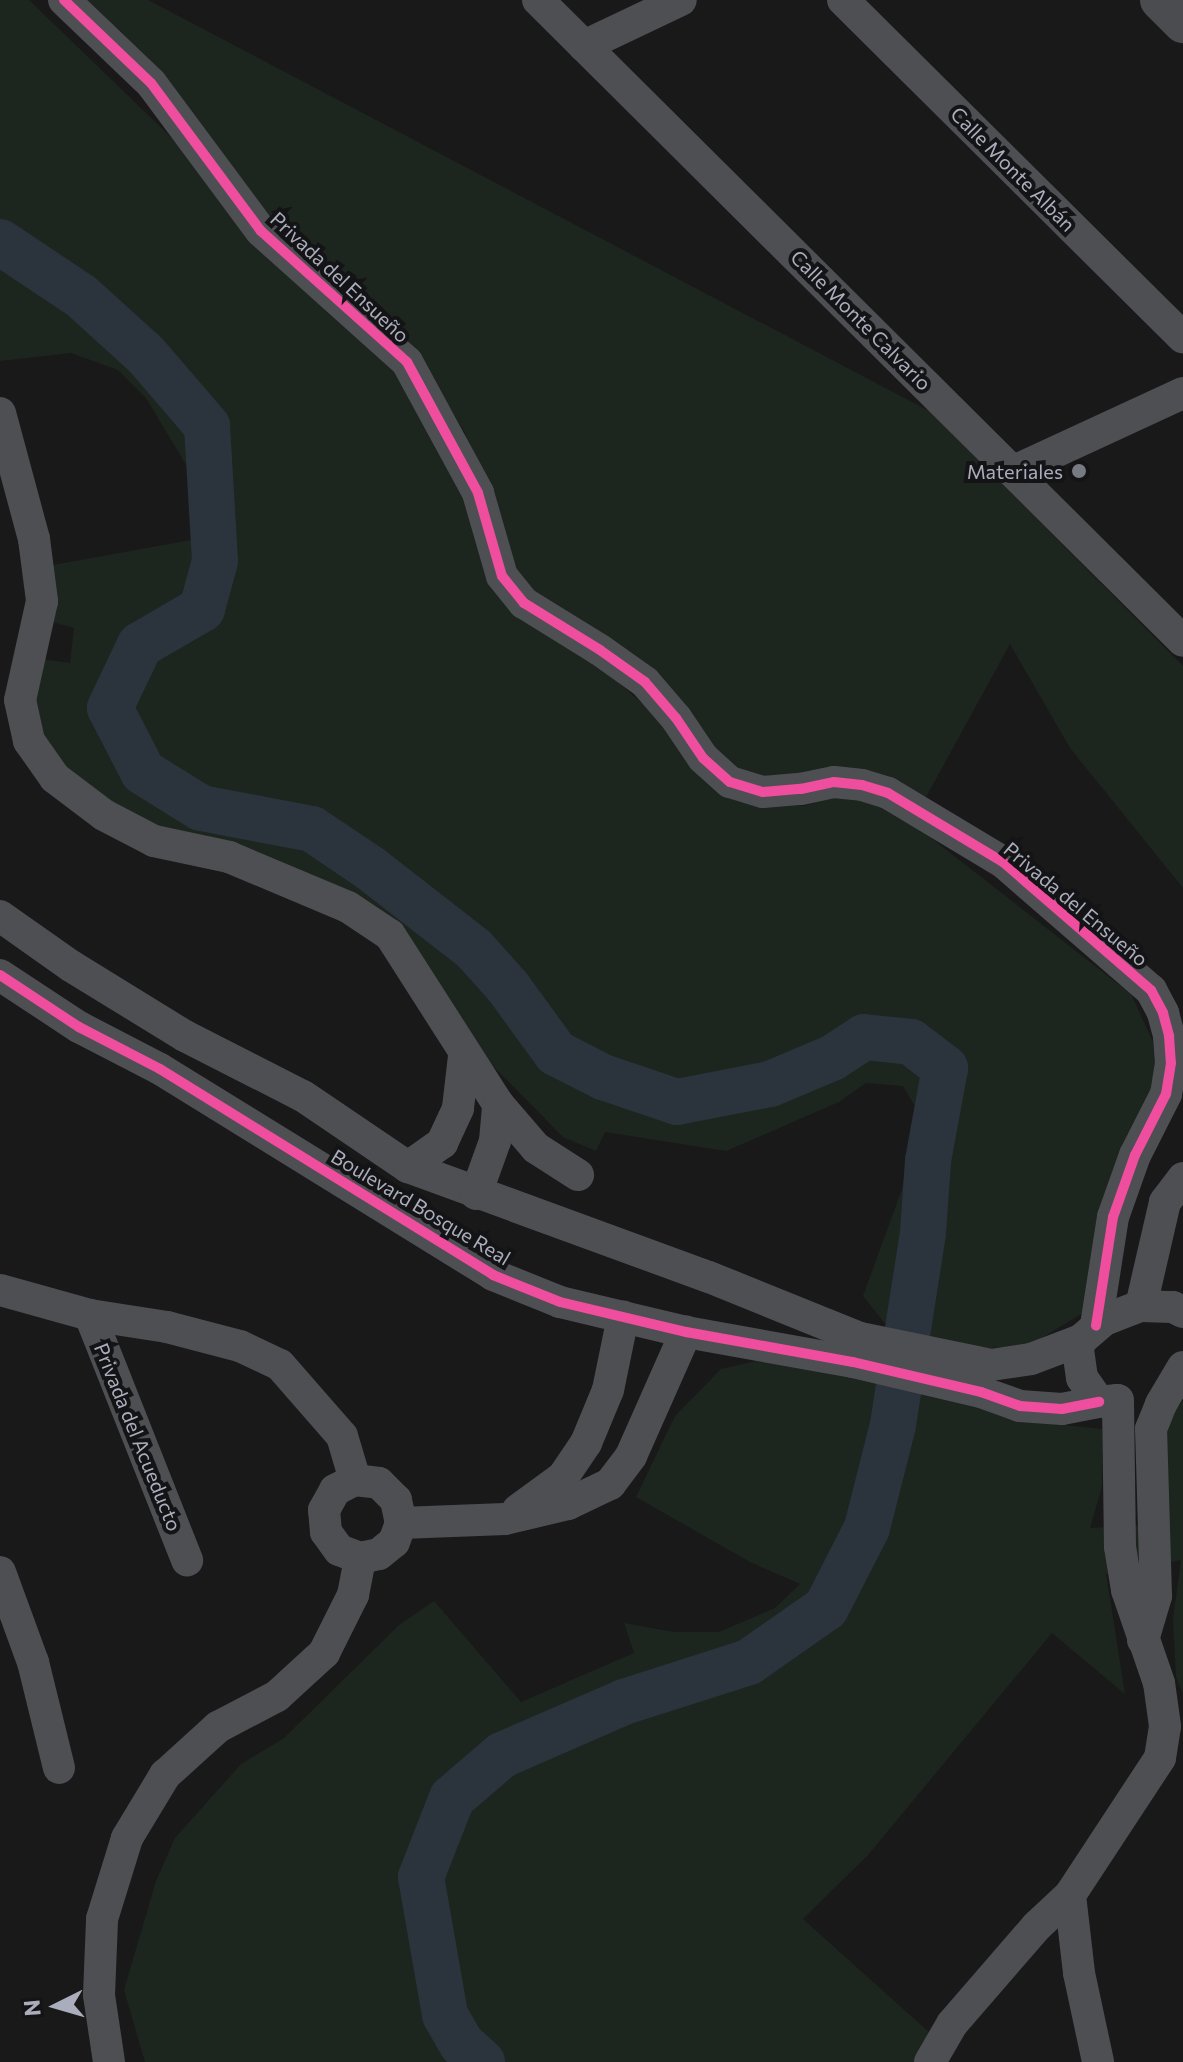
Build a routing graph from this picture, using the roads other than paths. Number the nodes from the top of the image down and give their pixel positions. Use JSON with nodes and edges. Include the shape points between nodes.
{"nodes":[{"id":1,"x":64,"y":0,"type":"edge"},
{"id":2,"x":538,"y":0,"type":"edge"},
{"id":3,"x":681,"y":0,"type":"edge"},
{"id":4,"x":843,"y":0,"type":"edge"},
{"id":5,"x":1160,"y":0,"type":"edge"},
{"id":6,"x":1183,"y":23,"type":"edge"},
{"id":7,"x":584,"y":46,"type":"junction"},
{"id":8,"x":1183,"y":338,"type":"edge"},
{"id":9,"x":1183,"y":393,"type":"edge"},
{"id":10,"x":0,"y":413,"type":"edge"},
{"id":11,"x":1014,"y":471,"type":"junction"},
{"id":12,"x":1183,"y":641,"type":"edge"},
{"id":13,"x":0,"y":916,"type":"edge"},
{"id":14,"x":0,"y":975,"type":"edge"},
{"id":15,"x":1151,"y":990,"type":"junction"},
{"id":16,"x":1183,"y":1008,"type":"edge"},
{"id":17,"x":185,"y":1036,"type":"junction"},
{"id":18,"x":464,"y":1056,"type":"junction"},
{"id":19,"x":160,"y":1069,"type":"junction"},
{"id":20,"x":498,"y":1104,"type":"junction"},
{"id":21,"x":408,"y":1167,"type":"junction"},
{"id":22,"x":578,"y":1175,"type":"dead end"},
{"id":23,"x":1122,"y":1188,"type":"junction"},
{"id":24,"x":1174,"y":1190,"type":"edge"},
{"id":25,"x":476,"y":1194,"type":"junction"},
{"id":26,"x":0,"y":1290,"type":"edge"},
{"id":27,"x":1166,"y":1304,"type":"edge"},
{"id":28,"x":90,"y":1315,"type":"junction"},
{"id":29,"x":623,"y":1317,"type":"junction"},
{"id":30,"x":686,"y":1332,"type":"junction"},
{"id":31,"x":1089,"y":1333,"type":"junction"},
{"id":32,"x":857,"y":1350,"type":"junction"},
{"id":33,"x":1183,"y":1367,"type":"edge"},
{"id":34,"x":986,"y":1378,"type":"junction"},
{"id":35,"x":1108,"y":1401,"type":"junction"},
{"id":36,"x":597,"y":1416,"type":"junction"},
{"id":37,"x":642,"y":1432,"type":"junction"},
{"id":38,"x":355,"y":1480,"type":"junction"},
{"id":39,"x":505,"y":1519,"type":"junction"},
{"id":40,"x":401,"y":1523,"type":"junction"},
{"id":41,"x":360,"y":1558,"type":"junction"},
{"id":42,"x":187,"y":1560,"type":"dead end"},
{"id":43,"x":0,"y":1572,"type":"edge"},
{"id":44,"x":1143,"y":1640,"type":"junction"},
{"id":45,"x":59,"y":1768,"type":"dead end"},
{"id":46,"x":1070,"y":1895,"type":"junction"},
{"id":47,"x":109,"y":2062,"type":"edge"},
{"id":48,"x":930,"y":2062,"type":"edge"},
{"id":49,"x":1098,"y":2062,"type":"edge"}],
"edges":[{"from":1,"to":15,"type":"street","name":"Privada del Ensueño","via":[[151,83],[261,231],[407,362],[478,493],[502,576],[524,603],[645,682],[703,758],[730,782],[763,792],[834,782],[888,793],[1003,862]]},
{"from":2,"to":7,"type":"street","name":"Calle Monte Calvario"},
{"from":3,"to":7,"type":"street"},
{"from":4,"to":8,"type":"street","name":"Calle Monte Albán"},
{"from":5,"to":6,"type":"main road"},
{"from":7,"to":11,"type":"street","name":"Calle Monte Calvario"},
{"from":9,"to":11,"type":"street"},
{"from":10,"to":18,"type":"street","via":[[34,539],[42,601],[20,700],[29,741],[55,778],[104,815],[154,841],[229,857],[348,907],[390,935]]},
{"from":11,"to":12,"type":"street","name":"Calle Monte Calvario"},
{"from":13,"to":17,"type":"street","name":"Boulevard Bosque Real"},
{"from":14,"to":19,"type":"street","name":"Boulevard Bosque Real","via":[[79,1027]]},
{"from":15,"to":16,"type":"street","name":"Privada del Ensueño","via":[[1168,994]]},
{"from":15,"to":23,"type":"street","name":"Privada del Ensueño","via":[[1163,1013],[1171,1063],[1166,1094]]},
{"from":17,"to":19,"type":"street"},
{"from":17,"to":21,"type":"street","name":"Boulevard Bosque Real","via":[[303,1096]]},
{"from":18,"to":20,"type":"street"},
{"from":18,"to":21,"type":"street","via":[[458,1108],[442,1143]]},
{"from":19,"to":29,"type":"street","name":"Boulevard Bosque Real","via":[[493,1275],[560,1302]]},
{"from":20,"to":22,"type":"street","via":[[536,1148]]},
{"from":20,"to":25,"type":"street","via":[[495,1141]]},
{"from":21,"to":25,"type":"street","name":"Boulevard Bosque Real"},
{"from":23,"to":24,"type":"street","via":[[1140,1183]]},
{"from":23,"to":31,"type":"street","name":"Privada del Ensueño"},
{"from":24,"to":27,"type":"street"},
{"from":25,"to":32,"type":"street","name":"Boulevard Bosque Real","via":[[709,1277]]},
{"from":26,"to":28,"type":"street","name":"Privada del Acueducto"},
{"from":27,"to":31,"type":"street","name":"Boulevard Bosque Real"},
{"from":28,"to":38,"type":"street","name":"Privada del Acueducto","via":[[240,1346],[280,1365],[342,1436]]},
{"from":28,"to":42,"type":"street","name":"Privada del Acueducto"},
{"from":29,"to":30,"type":"street","name":"Boulevard Bosque Real"},
{"from":29,"to":36,"type":"street","via":[[608,1390]]},
{"from":30,"to":32,"type":"street","name":"Boulevard Bosque Real"},
{"from":30,"to":37,"type":"street"},
{"from":31,"to":34,"type":"street","name":"Boulevard Bosque Real"},
{"from":31,"to":35,"type":"street","name":"Privada del Ensueño","via":[[1078,1357],[1082,1378]]},
{"from":32,"to":34,"type":"street","name":"Boulevard Bosque Real"},
{"from":33,"to":35,"type":"street","name":"Boulevard Bosque Real","via":[[1156,1385]]},
{"from":33,"to":44,"type":"street","via":[[1151,1429],[1156,1596]]},
{"from":34,"to":35,"type":"street","name":"Boulevard Bosque Real","via":[[1020,1406],[1062,1409]]},
{"from":35,"to":44,"type":"street","via":[[1120,1547]]},
{"from":36,"to":37,"type":"street"},
{"from":36,"to":39,"type":"street","via":[[563,1477]]},
{"from":37,"to":39,"type":"street","via":[[610,1484],[568,1504]]},
{"from":38,"to":40,"type":"street","via":[[379,1483],[396,1500]]},
{"from":38,"to":41,"type":"street","via":[[335,1490],[324,1510],[326,1532],[339,1550]]},
{"from":39,"to":40,"type":"street"},
{"from":40,"to":41,"type":"street","via":[[394,1542],[379,1554]]},
{"from":41,"to":47,"type":"street","via":[[353,1595],[324,1653],[277,1696],[218,1727],[165,1775],[127,1838],[102,1919],[99,1995]]},
{"from":43,"to":45,"type":"street","via":[[33,1662]]},
{"from":44,"to":46,"type":"street","via":[[1159,1683],[1165,1726],[1160,1758]]},
{"from":46,"to":48,"type":"street","via":[[952,2024]]},
{"from":46,"to":49,"type":"street","via":[[1079,1973]]}]}
